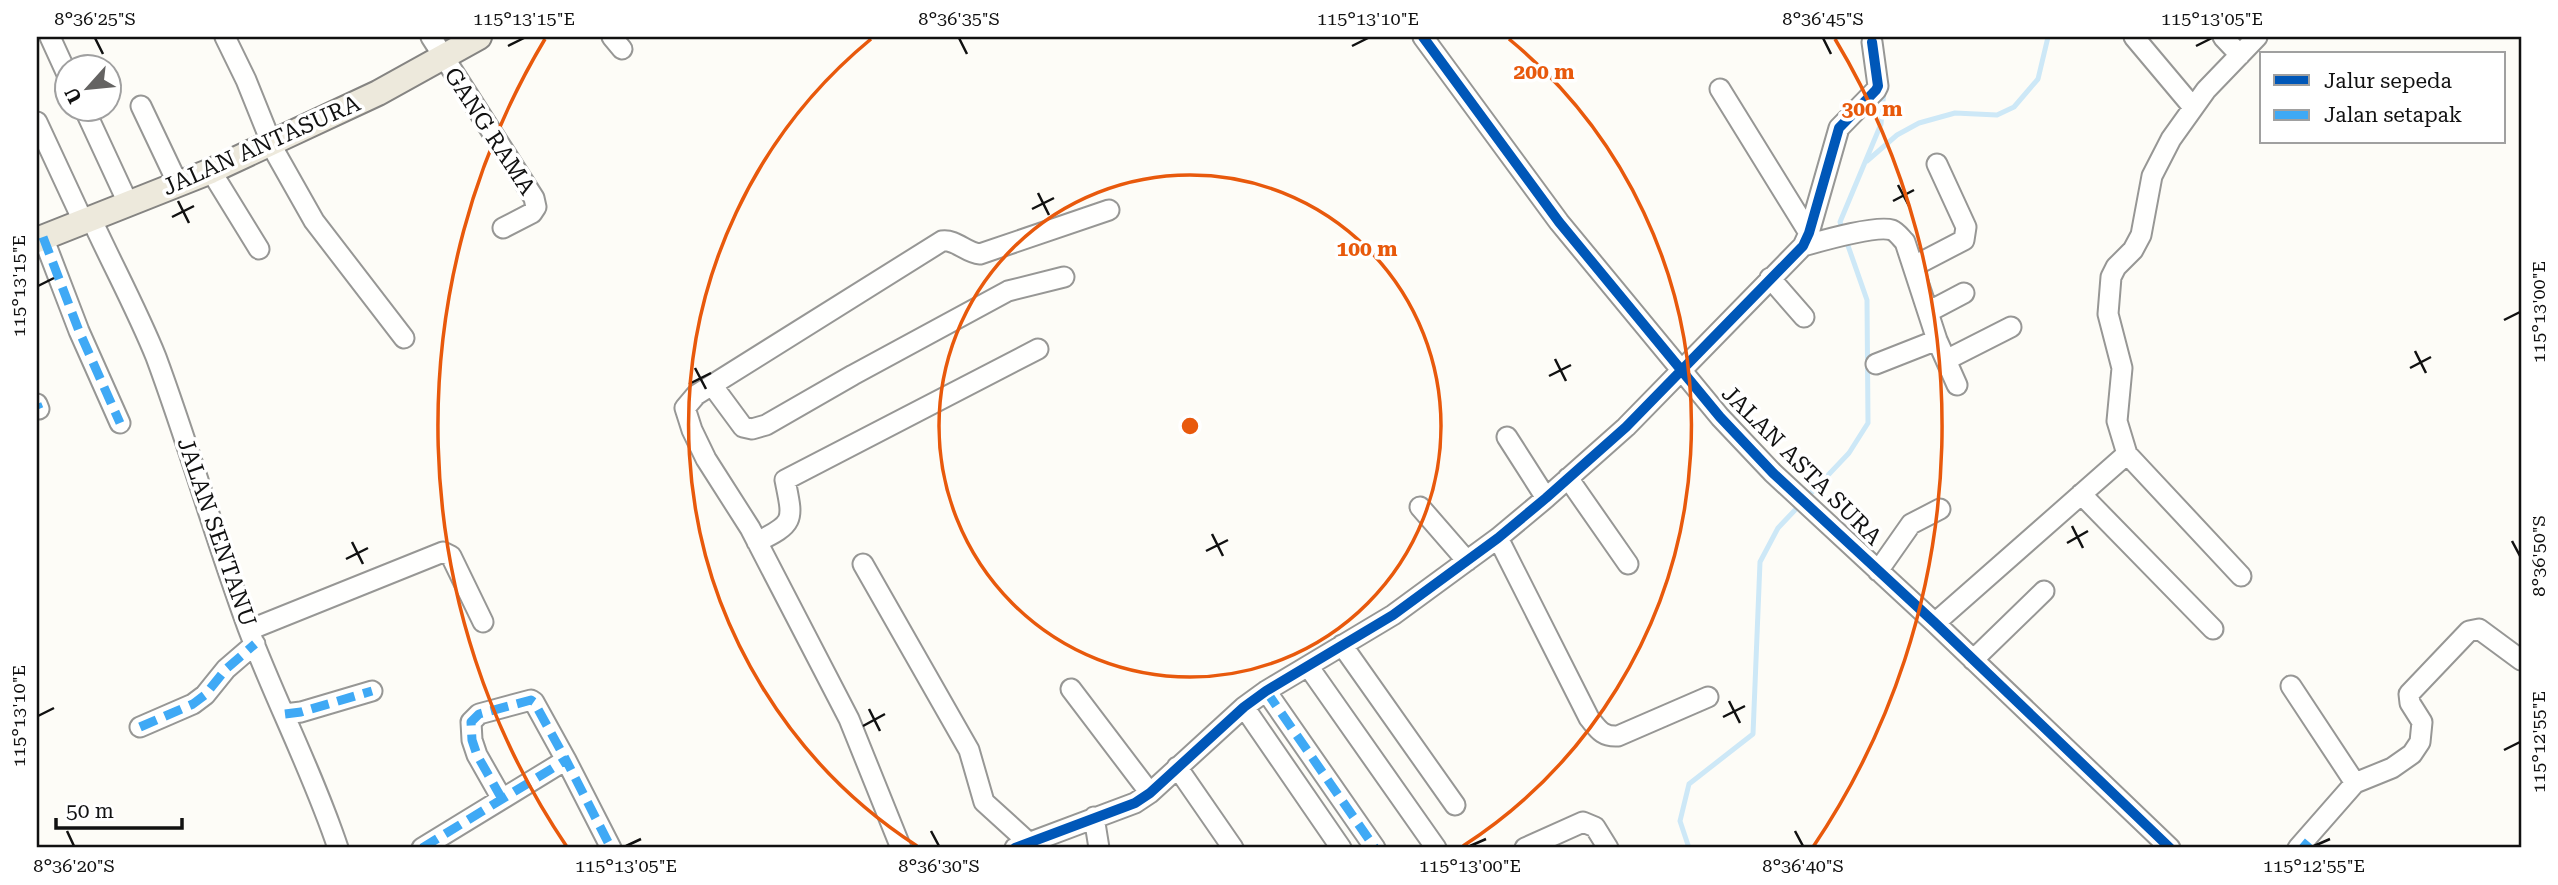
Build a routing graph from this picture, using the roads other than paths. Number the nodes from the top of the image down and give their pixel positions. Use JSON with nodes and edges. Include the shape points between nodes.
{"nodes":[{"id":1,"x":225,"y":37,"type":"edge"},
{"id":2,"x":479,"y":37,"type":"edge"},
{"id":3,"x":1423,"y":37,"type":"edge"},
{"id":4,"x":2134,"y":37,"type":"edge"},
{"id":5,"x":2222,"y":37,"type":"edge"},
{"id":6,"x":2257,"y":37,"type":"edge"},
{"id":7,"x":1872,"y":42,"type":"dead end"},
{"id":8,"x":437,"y":47,"type":"edge"},
{"id":9,"x":2240,"y":55,"type":"junction"},
{"id":10,"x":1720,"y":89,"type":"dead end"},
{"id":11,"x":141,"y":106,"type":"dead end"},
{"id":12,"x":2192,"y":106,"type":"junction"},
{"id":13,"x":37,"y":122,"type":"edge"},
{"id":14,"x":90,"y":122,"type":"edge"},
{"id":15,"x":271,"y":142,"type":"junction"},
{"id":16,"x":1937,"y":164,"type":"dead end"},
{"id":17,"x":211,"y":171,"type":"junction"},
{"id":18,"x":178,"y":184,"type":"junction"},
{"id":19,"x":128,"y":203,"type":"junction"},
{"id":20,"x":1110,"y":210,"type":"dead end"},
{"id":21,"x":87,"y":220,"type":"junction"},
{"id":22,"x":503,"y":229,"type":"dead end"},
{"id":23,"x":40,"y":239,"type":"edge"},
{"id":24,"x":1813,"y":240,"type":"junction"},
{"id":25,"x":260,"y":249,"type":"dead end"},
{"id":26,"x":1914,"y":266,"type":"junction"},
{"id":27,"x":1065,"y":277,"type":"dead end"},
{"id":28,"x":1770,"y":278,"type":"junction"},
{"id":29,"x":1964,"y":293,"type":"dead end"},
{"id":30,"x":1928,"y":312,"type":"junction"},
{"id":31,"x":1804,"y":317,"type":"dead end"},
{"id":32,"x":2011,"y":327,"type":"dead end"},
{"id":33,"x":404,"y":338,"type":"dead end"},
{"id":34,"x":1937,"y":340,"type":"junction"},
{"id":35,"x":1038,"y":349,"type":"dead end"},
{"id":36,"x":1946,"y":360,"type":"junction"},
{"id":37,"x":1876,"y":364,"type":"dead end"},
{"id":38,"x":1682,"y":370,"type":"junction"},
{"id":39,"x":712,"y":385,"type":"junction"},
{"id":40,"x":1957,"y":385,"type":"dead end"},
{"id":41,"x":120,"y":424,"type":"dead end"},
{"id":42,"x":1507,"y":437,"type":"dead end"},
{"id":43,"x":2127,"y":454,"type":"junction"},
{"id":44,"x":1568,"y":478,"type":"junction"},
{"id":45,"x":2081,"y":494,"type":"junction"},
{"id":46,"x":1546,"y":498,"type":"junction"},
{"id":47,"x":1420,"y":507,"type":"dead end"},
{"id":48,"x":1940,"y":509,"type":"dead end"},
{"id":49,"x":1498,"y":538,"type":"junction"},
{"id":50,"x":757,"y":542,"type":"junction"},
{"id":51,"x":1467,"y":561,"type":"junction"},
{"id":52,"x":863,"y":564,"type":"dead end"},
{"id":53,"x":1628,"y":564,"type":"dead end"},
{"id":54,"x":1878,"y":571,"type":"junction"},
{"id":55,"x":2241,"y":576,"type":"dead end"},
{"id":56,"x":2044,"y":591,"type":"dead end"},
{"id":57,"x":483,"y":622,"type":"dead end"},
{"id":58,"x":1936,"y":623,"type":"junction"},
{"id":59,"x":2213,"y":629,"type":"dead end"},
{"id":60,"x":252,"y":637,"type":"junction"},
{"id":61,"x":1342,"y":645,"type":"junction"},
{"id":62,"x":1973,"y":660,"type":"junction"},
{"id":63,"x":2521,"y":660,"type":"edge"},
{"id":64,"x":1308,"y":666,"type":"junction"},
{"id":65,"x":2291,"y":686,"type":"dead end"},
{"id":66,"x":1071,"y":689,"type":"dead end"},
{"id":67,"x":372,"y":691,"type":"dead end"},
{"id":68,"x":1266,"y":691,"type":"junction"},
{"id":69,"x":1708,"y":697,"type":"dead end"},
{"id":70,"x":1244,"y":707,"type":"junction"},
{"id":71,"x":285,"y":714,"type":"junction"},
{"id":72,"x":140,"y":727,"type":"dead end"},
{"id":73,"x":566,"y":760,"type":"junction"},
{"id":74,"x":1177,"y":767,"type":"junction"},
{"id":75,"x":2355,"y":783,"type":"junction"},
{"id":76,"x":1150,"y":793,"type":"junction"},
{"id":77,"x":502,"y":799,"type":"junction"},
{"id":78,"x":1455,"y":804,"type":"dead end"},
{"id":79,"x":1094,"y":817,"type":"junction"},
{"id":80,"x":1555,"y":842,"type":"edge"},
{"id":81,"x":1021,"y":845,"type":"edge"},
{"id":82,"x":2303,"y":846,"type":"edge"},
{"id":83,"x":338,"y":848,"type":"edge"},
{"id":84,"x":422,"y":848,"type":"edge"},
{"id":85,"x":611,"y":848,"type":"edge"},
{"id":86,"x":901,"y":848,"type":"edge"},
{"id":87,"x":1099,"y":848,"type":"edge"},
{"id":88,"x":1233,"y":848,"type":"edge"},
{"id":89,"x":1341,"y":848,"type":"edge"},
{"id":90,"x":1375,"y":848,"type":"edge"},
{"id":91,"x":1436,"y":848,"type":"edge"},
{"id":92,"x":1525,"y":848,"type":"edge"},
{"id":93,"x":1608,"y":848,"type":"edge"},
{"id":94,"x":2170,"y":848,"type":"edge"}],
"edges":[{"from":1,"to":15,"type":"street"},
{"from":2,"to":8,"type":"main road","name":"JALAN ANTASURA"},
{"from":3,"to":38,"type":"street","name":"JALAN ASTA SURA","via":[[1559,222]]},
{"from":4,"to":12,"type":"street"},
{"from":5,"to":9,"type":"street"},
{"from":6,"to":9,"type":"street"},
{"from":7,"to":24,"type":"street","via":[[1878,86],[1839,128]]},
{"from":8,"to":15,"type":"main road","name":"JALAN ANTASURA","via":[[378,93]]},
{"from":8,"to":22,"type":"street","name":"GANG RAMA","via":[[534,198],[534,210]]},
{"from":9,"to":12,"type":"street"},
{"from":10,"to":24,"type":"street"},
{"from":11,"to":18,"type":"street"},
{"from":12,"to":43,"type":"street","via":[[2152,176],[2138,243],[2111,276],[2108,314],[2122,369],[2117,421]]},
{"from":13,"to":21,"type":"street","name":"JALAN SENTANU"},
{"from":14,"to":19,"type":"street"},
{"from":15,"to":17,"type":"main road","name":"JALAN ANTASURA"},
{"from":15,"to":33,"type":"street","via":[[318,228]]},
{"from":16,"to":26,"type":"street","via":[[1966,227],[1966,237]]},
{"from":17,"to":18,"type":"main road","name":"JALAN ANTASURA"},
{"from":17,"to":25,"type":"street"},
{"from":18,"to":19,"type":"main road","name":"JALAN ANTASURA"},
{"from":19,"to":21,"type":"main road","name":"JALAN ANTASURA"},
{"from":20,"to":39,"type":"street","via":[[980,254],[942,241]]},
{"from":21,"to":23,"type":"main road","name":"JALAN ANTASURA"},
{"from":21,"to":60,"type":"street","name":"JALAN SENTANU","via":[[154,354]]},
{"from":23,"to":41,"type":"street"},
{"from":24,"to":26,"type":"street","via":[[1892,230],[1905,242]]},
{"from":24,"to":28,"type":"street"},
{"from":26,"to":30,"type":"street"},
{"from":27,"to":39,"type":"street","via":[[1008,291],[766,425],[743,426]]},
{"from":28,"to":31,"type":"street"},
{"from":28,"to":38,"type":"street"},
{"from":29,"to":30,"type":"street"},
{"from":30,"to":34,"type":"street"},
{"from":32,"to":36,"type":"street"},
{"from":34,"to":36,"type":"street"},
{"from":34,"to":37,"type":"street"},
{"from":35,"to":50,"type":"street","via":[[785,480],[792,512],[783,529]]},
{"from":36,"to":40,"type":"street"},
{"from":38,"to":44,"type":"street"},
{"from":38,"to":54,"type":"street","name":"JALAN ASTA SURA","via":[[1773,473]]},
{"from":39,"to":50,"type":"street","via":[[690,401],[685,408],[687,417]]},
{"from":42,"to":46,"type":"street"},
{"from":43,"to":45,"type":"street"},
{"from":43,"to":55,"type":"street"},
{"from":44,"to":46,"type":"street"},
{"from":44,"to":53,"type":"street"},
{"from":45,"to":58,"type":"street"},
{"from":45,"to":59,"type":"street"},
{"from":46,"to":49,"type":"street"},
{"from":47,"to":51,"type":"street"},
{"from":48,"to":54,"type":"street","via":[[1909,527]]},
{"from":49,"to":51,"type":"street"},
{"from":49,"to":69,"type":"street","via":[[1589,718],[1602,733],[1618,736]]},
{"from":50,"to":86,"type":"street","via":[[849,719]]},
{"from":51,"to":61,"type":"street","via":[[1393,615]]},
{"from":52,"to":81,"type":"street","via":[[969,750],[984,802]]},
{"from":54,"to":58,"type":"street","name":"JALAN ASTA SURA"},
{"from":56,"to":62,"type":"street"},
{"from":57,"to":60,"type":"street","via":[[451,556],[443,552]]},
{"from":58,"to":62,"type":"street","name":"JALAN ASTA SURA"},
{"from":60,"to":71,"type":"street","name":"JALAN SENTANU"},
{"from":60,"to":72,"type":"street","via":[[199,699]]},
{"from":61,"to":64,"type":"street"},
{"from":61,"to":78,"type":"street"},
{"from":62,"to":94,"type":"street","name":"JALAN ASTA SURA"},
{"from":63,"to":75,"type":"street","via":[[2479,629],[2469,632],[2409,694],[2422,722],[2420,742],[2412,754]]},
{"from":64,"to":68,"type":"street"},
{"from":64,"to":91,"type":"street"},
{"from":65,"to":75,"type":"street"},
{"from":66,"to":76,"type":"street"},
{"from":67,"to":71,"type":"street"},
{"from":68,"to":70,"type":"street"},
{"from":68,"to":90,"type":"street"},
{"from":70,"to":74,"type":"street"},
{"from":70,"to":89,"type":"street"},
{"from":71,"to":83,"type":"street","name":"JALAN SENTANU"},
{"from":73,"to":77,"type":"street"},
{"from":73,"to":77,"type":"street","via":[[531,700],[479,714],[471,722],[473,744]]},
{"from":73,"to":85,"type":"street"},
{"from":74,"to":76,"type":"street"},
{"from":74,"to":88,"type":"street"},
{"from":75,"to":82,"type":"street"},
{"from":76,"to":79,"type":"street"},
{"from":77,"to":84,"type":"street"},
{"from":79,"to":81,"type":"street"},
{"from":79,"to":87,"type":"street"},
{"from":80,"to":92,"type":"street"},
{"from":80,"to":93,"type":"street","via":[[1577,824],[1589,823]]}]}
